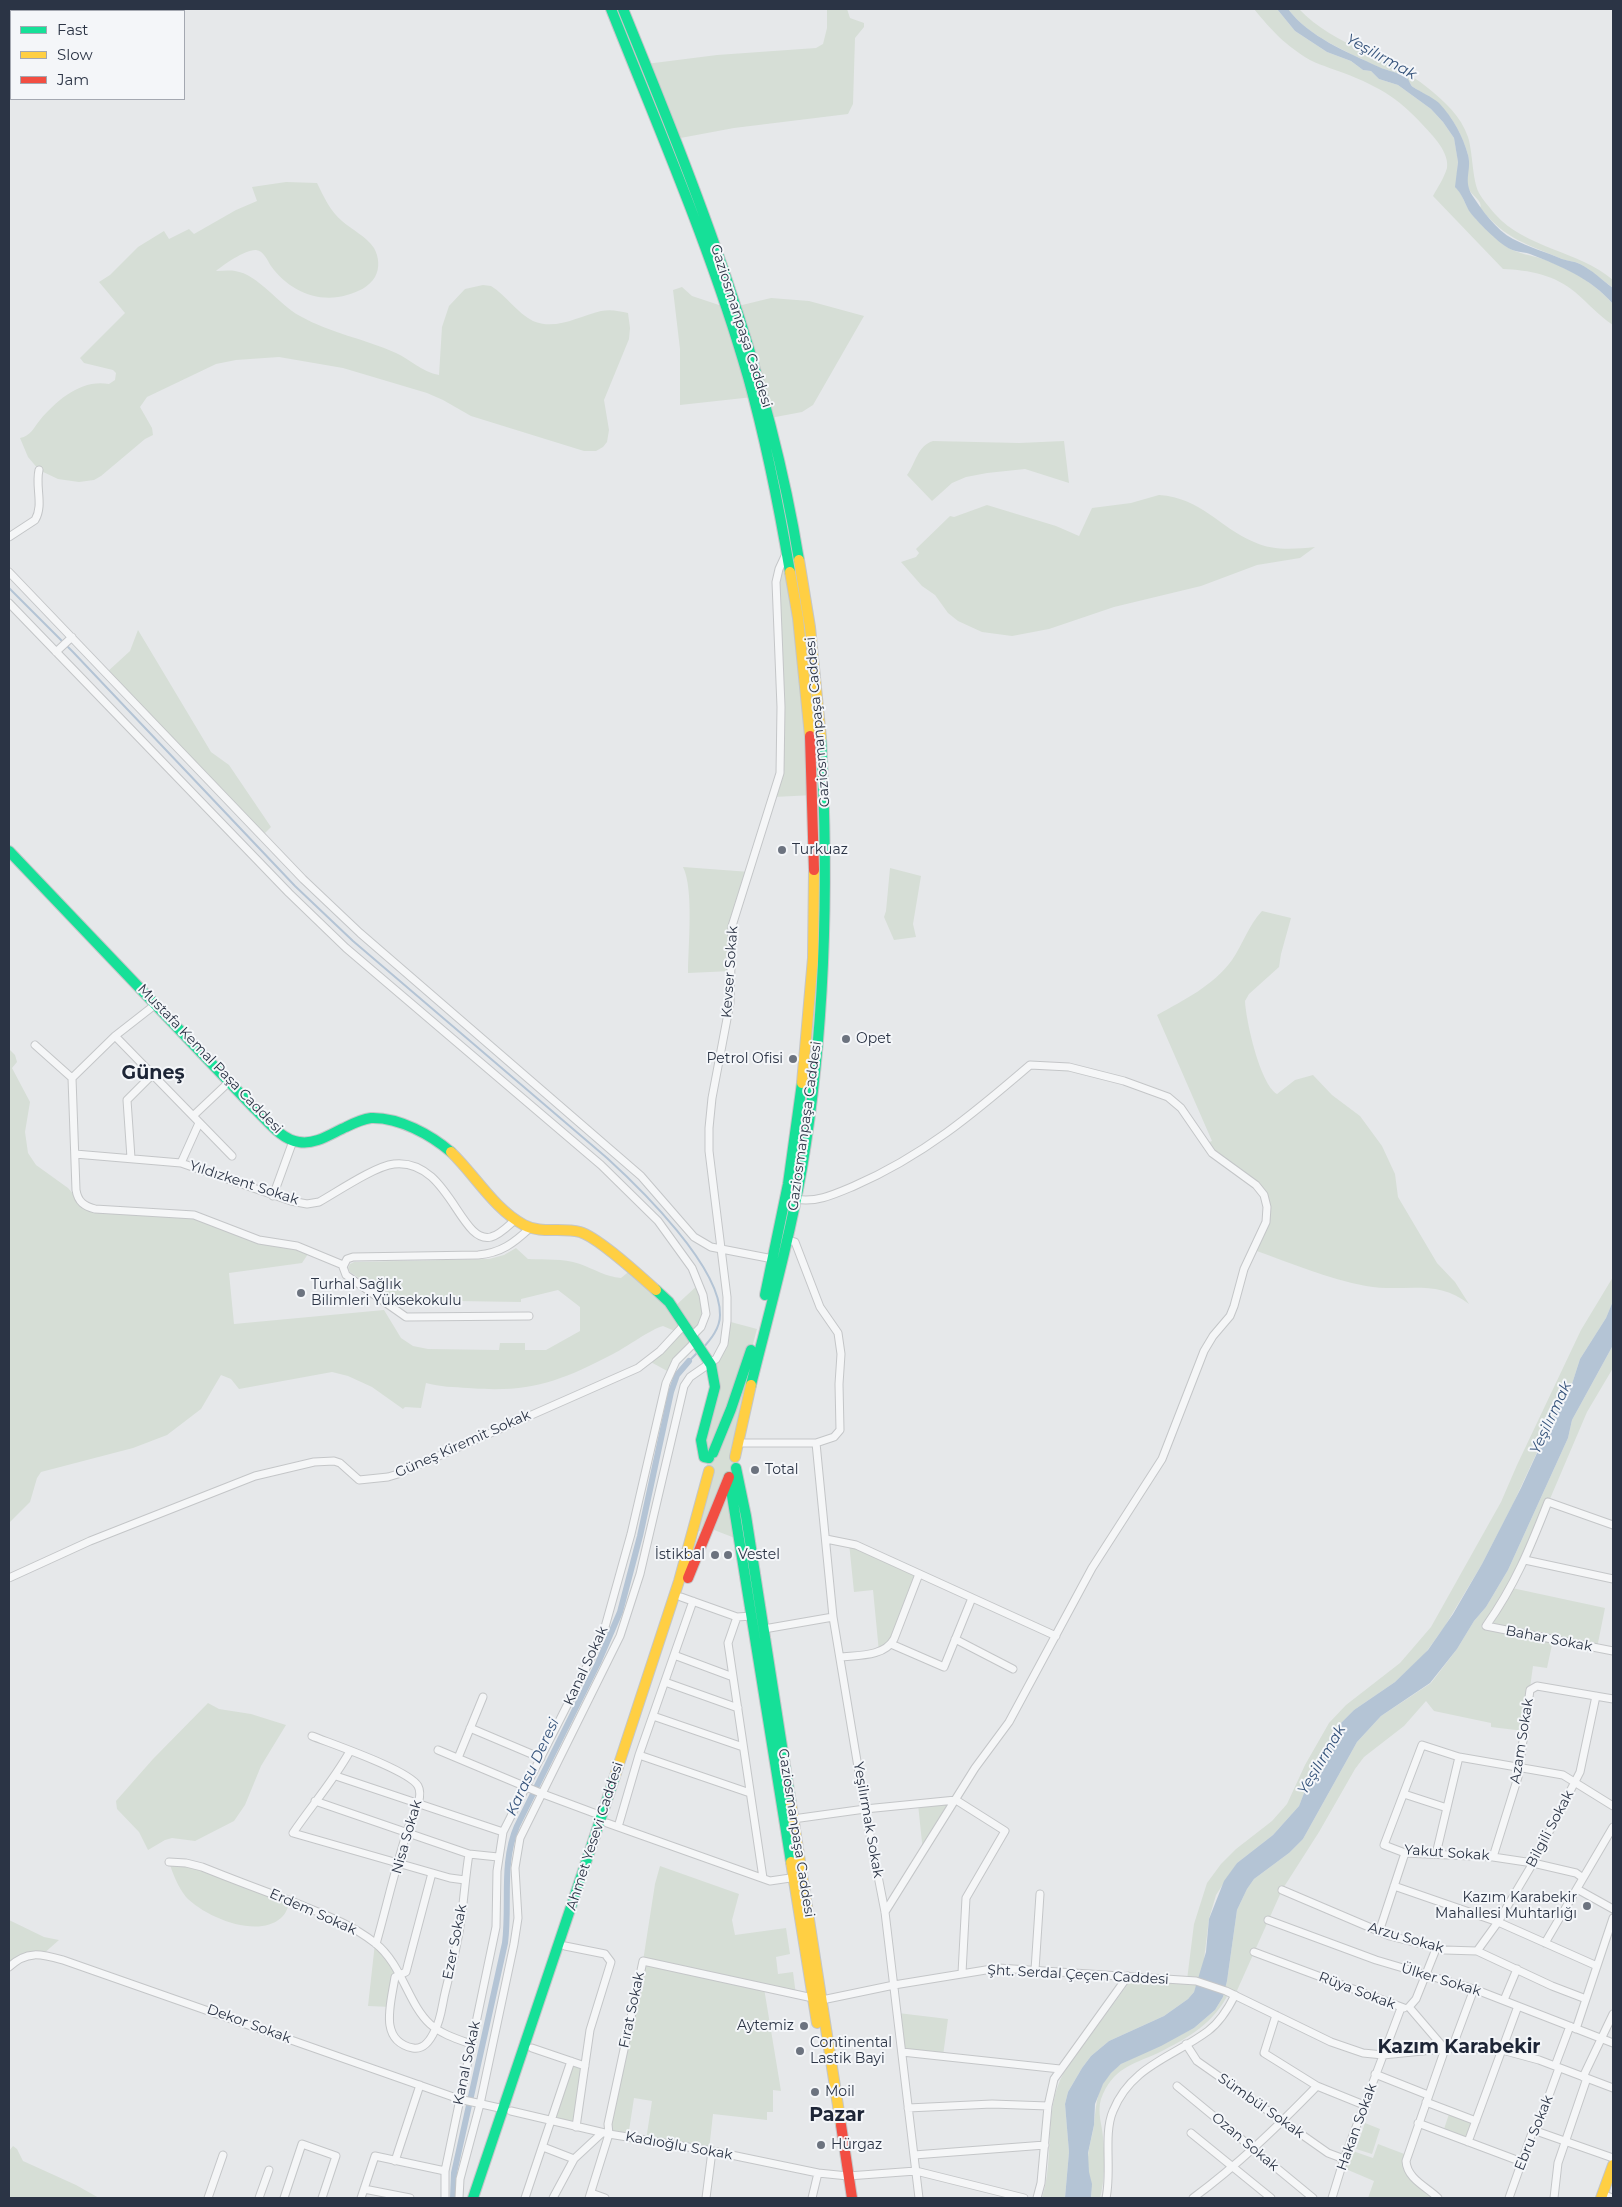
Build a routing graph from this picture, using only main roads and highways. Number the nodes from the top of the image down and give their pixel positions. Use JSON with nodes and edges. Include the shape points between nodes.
{"nodes":[{"id":1,"x":611,"y":9,"type":"edge"},
{"id":2,"x":623,"y":9,"type":"edge"},
{"id":3,"x":9,"y":851,"type":"edge"},
{"id":4,"x":711,"y":1456,"type":"junction"},
{"id":5,"x":735,"y":1457,"type":"junction"},
{"id":6,"x":736,"y":1468,"type":"junction"},
{"id":7,"x":709,"y":1471,"type":"junction"},
{"id":8,"x":729,"y":1477,"type":"junction"},
{"id":9,"x":604,"y":1819,"type":"junction"},
{"id":10,"x":798,"y":1877,"type":"junction"},
{"id":11,"x":507,"y":2110,"type":"junction"},
{"id":12,"x":1613,"y":2165,"type":"edge"},
{"id":13,"x":846,"y":2176,"type":"junction"},
{"id":14,"x":1605,"y":2197,"type":"edge"},
{"id":15,"x":473,"y":2198,"type":"edge"},
{"id":16,"x":482,"y":2198,"type":"edge"},
{"id":17,"x":846,"y":2198,"type":"edge"},
{"id":18,"x":852,"y":2198,"type":"edge"}],
"edges":[{"from":1,"to":4,"type":"main road","name":"Gaziosmanpaşa Caddesi","via":[[693,216],[728,316],[760,425],[798,611],[809,720],[816,888],[801,1103],[774,1259],[750,1355]]},
{"from":2,"to":5,"type":"main road","name":"Gaziosmanpaşa Caddesi","via":[[715,244],[746,333],[782,465],[808,611],[824,772],[827,889],[811,1105],[788,1240]]},
{"from":3,"to":4,"type":"main road","name":"Mustafa Kemal Paşa Caddesi","via":[[229,1082],[275,1128],[293,1141],[309,1142],[368,1118],[393,1122],[425,1134],[444,1146],[516,1219],[530,1228],[569,1229],[588,1235],[655,1288],[685,1324],[708,1361],[715,1387],[701,1440],[704,1457]]},
{"from":4,"to":5,"type":"main road","via":[[719,1450],[726,1450]]},
{"from":4,"to":7,"type":"main road","name":"Gaziosmanpaşa Caddesi"},
{"from":5,"to":6,"type":"main road","name":"Gaziosmanpaşa Caddesi"},
{"from":6,"to":8,"type":"main road"},
{"from":6,"to":10,"type":"main road","name":"Gaziosmanpaşa Caddesi","via":[[793,1819]]},
{"from":7,"to":8,"type":"main road","via":[[718,1478]]},
{"from":7,"to":9,"type":"main road","name":"Ahmet Yesevi Caddesi","via":[[675,1595]]},
{"from":8,"to":9,"type":"main road","name":"Ahmet Yesevi Caddesi","via":[[681,1597]]},
{"from":8,"to":10,"type":"main road","name":"Gaziosmanpaşa Caddesi"},
{"from":9,"to":11,"type":"main road","name":"Ahmet Yesevi Caddesi"},
{"from":9,"to":11,"type":"main road","name":"Ahmet Yesevi Caddesi","via":[[532,2048]]},
{"from":10,"to":13,"type":"main road","name":"Gaziosmanpaşa Caddesi"},
{"from":11,"to":15,"type":"main road","name":"Ahmet Yesevi Caddesi"},
{"from":11,"to":16,"type":"main road","name":"Ahmet Yesevi Caddesi"},
{"from":12,"to":14,"type":"main road"},
{"from":13,"to":17,"type":"main road","name":"Gaziosmanpaşa Caddesi"},
{"from":13,"to":18,"type":"main road","name":"Gaziosmanpaşa Caddesi"}]}
